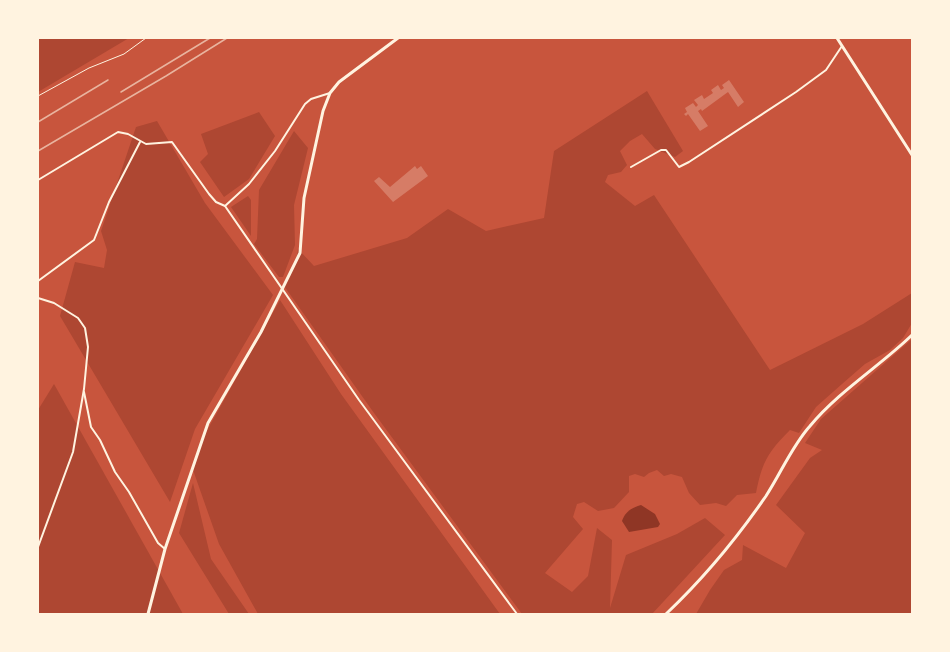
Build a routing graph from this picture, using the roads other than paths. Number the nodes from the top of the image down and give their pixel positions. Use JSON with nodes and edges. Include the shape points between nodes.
{"nodes":[{"id":1,"x":146,"y":38,"type":"edge"},
{"id":2,"x":398,"y":38,"type":"edge"},
{"id":3,"x":837,"y":38,"type":"edge"},
{"id":4,"x":842,"y":46,"type":"junction"},
{"id":5,"x":330,"y":93,"type":"junction"},
{"id":6,"x":38,"y":96,"type":"edge"},
{"id":7,"x":140,"y":142,"type":"junction"},
{"id":8,"x":912,"y":155,"type":"edge"},
{"id":9,"x":631,"y":167,"type":"dead end"},
{"id":10,"x":38,"y":180,"type":"edge"},
{"id":11,"x":225,"y":206,"type":"junction"},
{"id":12,"x":38,"y":281,"type":"edge"},
{"id":13,"x":283,"y":292,"type":"junction"},
{"id":14,"x":38,"y":298,"type":"edge"},
{"id":15,"x":912,"y":334,"type":"edge"},
{"id":16,"x":84,"y":389,"type":"junction"},
{"id":17,"x":38,"y":547,"type":"edge"},
{"id":18,"x":165,"y":549,"type":"junction"},
{"id":19,"x":148,"y":615,"type":"edge"},
{"id":20,"x":517,"y":615,"type":"edge"},
{"id":21,"x":666,"y":615,"type":"edge"}],
"edges":[{"from":1,"to":6,"type":"lane","via":[[124,54]]},
{"from":2,"to":5,"type":"street"},
{"from":3,"to":4,"type":"street"},
{"from":4,"to":8,"type":"street"},
{"from":4,"to":9,"type":"street","via":[[826,70],[690,162],[679,166],[666,150],[661,150]]},
{"from":5,"to":11,"type":"street","via":[[305,104],[275,151]]},
{"from":5,"to":13,"type":"street","via":[[304,198],[300,253]]},
{"from":7,"to":10,"type":"street","via":[[118,132]]},
{"from":7,"to":11,"type":"street","via":[[172,142],[209,194]]},
{"from":7,"to":12,"type":"street","via":[[94,240]]},
{"from":11,"to":13,"type":"street"},
{"from":13,"to":18,"type":"street","via":[[208,423]]},
{"from":13,"to":20,"type":"street"},
{"from":14,"to":16,"type":"street","via":[[74,314],[86,328]]},
{"from":15,"to":21,"type":"street","via":[[808,427],[754,513]]},
{"from":16,"to":17,"type":"street","via":[[73,452]]},
{"from":16,"to":18,"type":"street","via":[[91,427]]},
{"from":18,"to":19,"type":"street"}]}
